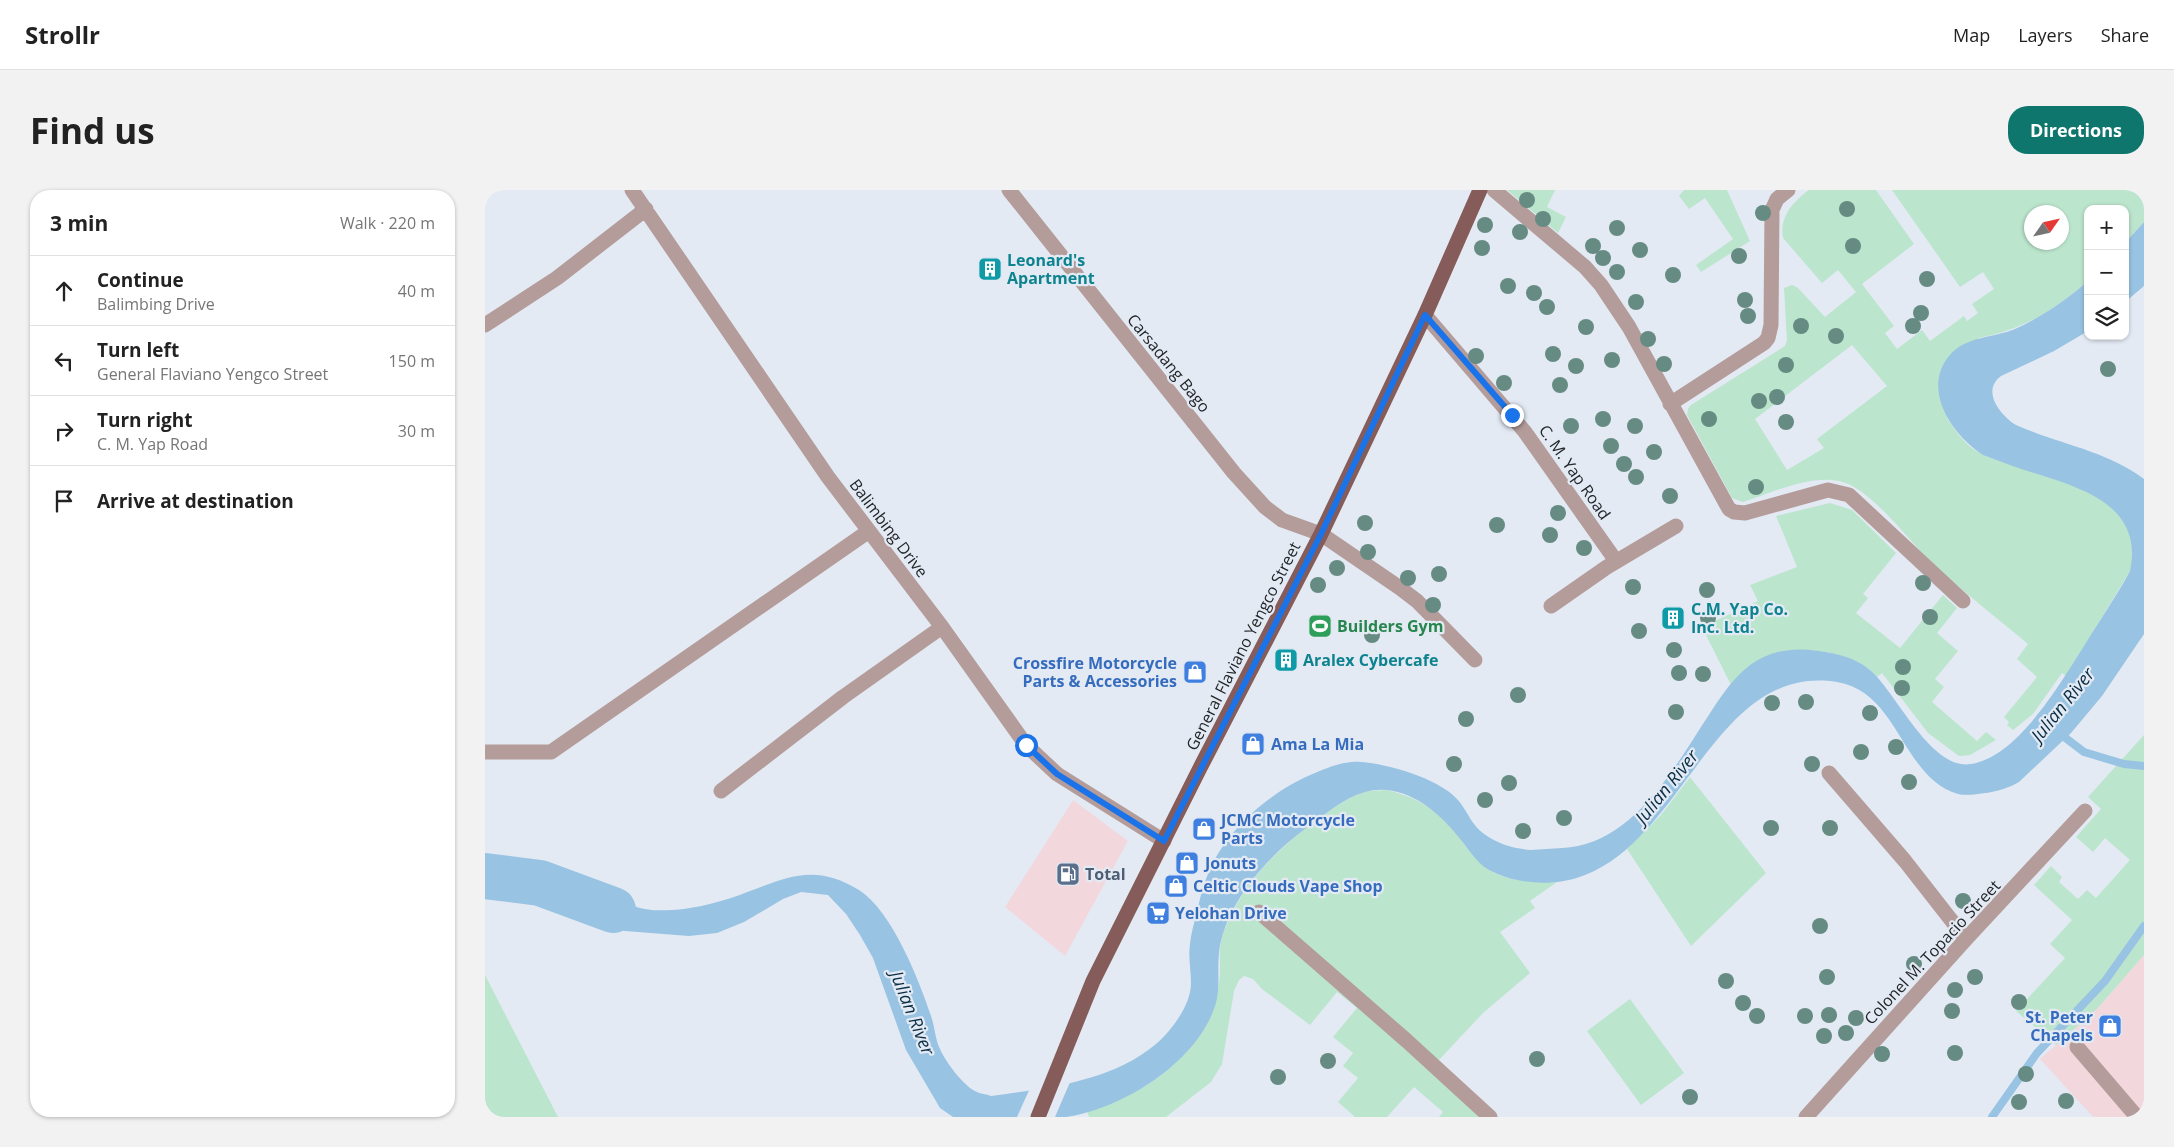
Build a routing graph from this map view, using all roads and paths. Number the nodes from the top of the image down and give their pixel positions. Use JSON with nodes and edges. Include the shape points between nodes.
{"nodes":[{"id":1,"x":632,"y":190,"type":"edge"},
{"id":2,"x":1009,"y":190,"type":"edge"},
{"id":3,"x":1480,"y":190,"type":"edge"},
{"id":4,"x":1494,"y":190,"type":"edge"},
{"id":5,"x":1788,"y":190,"type":"edge"},
{"id":6,"x":646,"y":209,"type":"junction"},
{"id":7,"x":1425,"y":315,"type":"junction"},
{"id":8,"x":485,"y":325,"type":"edge"},
{"id":9,"x":1670,"y":404,"type":"junction"},
{"id":10,"x":1676,"y":526,"type":"dead end"},
{"id":11,"x":869,"y":530,"type":"junction"},
{"id":12,"x":1321,"y":534,"type":"junction"},
{"id":13,"x":1616,"y":561,"type":"junction"},
{"id":14,"x":1963,"y":601,"type":"dead end"},
{"id":15,"x":1551,"y":606,"type":"dead end"},
{"id":16,"x":942,"y":627,"type":"junction"},
{"id":17,"x":1475,"y":660,"type":"dead end"},
{"id":18,"x":485,"y":752,"type":"edge"},
{"id":19,"x":1829,"y":773,"type":"dead end"},
{"id":20,"x":721,"y":791,"type":"dead end"},
{"id":21,"x":2085,"y":811,"type":"dead end"},
{"id":22,"x":1164,"y":841,"type":"junction"},
{"id":23,"x":1259,"y":912,"type":"dead end"},
{"id":24,"x":1966,"y":939,"type":"junction"},
{"id":25,"x":2077,"y":1047,"type":"dead end"},
{"id":26,"x":1037,"y":1117,"type":"edge"},
{"id":27,"x":1490,"y":1117,"type":"edge"},
{"id":28,"x":1806,"y":1117,"type":"edge"},
{"id":29,"x":2137,"y":1117,"type":"edge"}],
"edges":[{"from":1,"to":6,"type":"street","name":"Balimbing Drive"},
{"from":2,"to":12,"type":"street","name":"Carsadang Bago","via":[[1265,507],[1282,520]]},
{"from":3,"to":7,"type":"main road","name":"General Flaviano Yengco Street"},
{"from":4,"to":9,"type":"street","via":[[1585,267],[1601,285],[1629,327]]},
{"from":5,"to":9,"type":"street","via":[[1777,199],[1772,210],[1771,325],[1768,338]]},
{"from":6,"to":8,"type":"street","via":[[557,278]]},
{"from":6,"to":11,"type":"street","name":"Balimbing Drive","via":[[828,476]]},
{"from":7,"to":12,"type":"main road","name":"General Flaviano Yengco Street"},
{"from":7,"to":13,"type":"street","name":"C. M. Yap Road","via":[[1525,432]]},
{"from":9,"to":14,"type":"street","via":[[1725,505],[1733,512],[1745,513],[1828,490],[1839,491],[1849,495]]},
{"from":10,"to":13,"type":"street"},
{"from":11,"to":16,"type":"street","name":"Balimbing Drive"},
{"from":11,"to":18,"type":"street","via":[[551,752]]},
{"from":12,"to":17,"type":"street","name":"Carsadang Bago","via":[[1417,601]]},
{"from":12,"to":22,"type":"main road","name":"General Flaviano Yengco Street"},
{"from":13,"to":15,"type":"street"},
{"from":16,"to":20,"type":"street","via":[[843,697]]},
{"from":16,"to":22,"type":"street","name":"Balimbing Drive","via":[[1017,733],[1041,760],[1057,774]]},
{"from":19,"to":24,"type":"street","via":[[1905,861]]},
{"from":21,"to":24,"type":"street","name":"Colonel M. Topacio Street"},
{"from":22,"to":26,"type":"main road","name":"General Flaviano Yengco Street","via":[[1093,981]]},
{"from":23,"to":27,"type":"street"},
{"from":24,"to":28,"type":"street","name":"Colonel M. Topacio Street"},
{"from":25,"to":29,"type":"street"}]}
